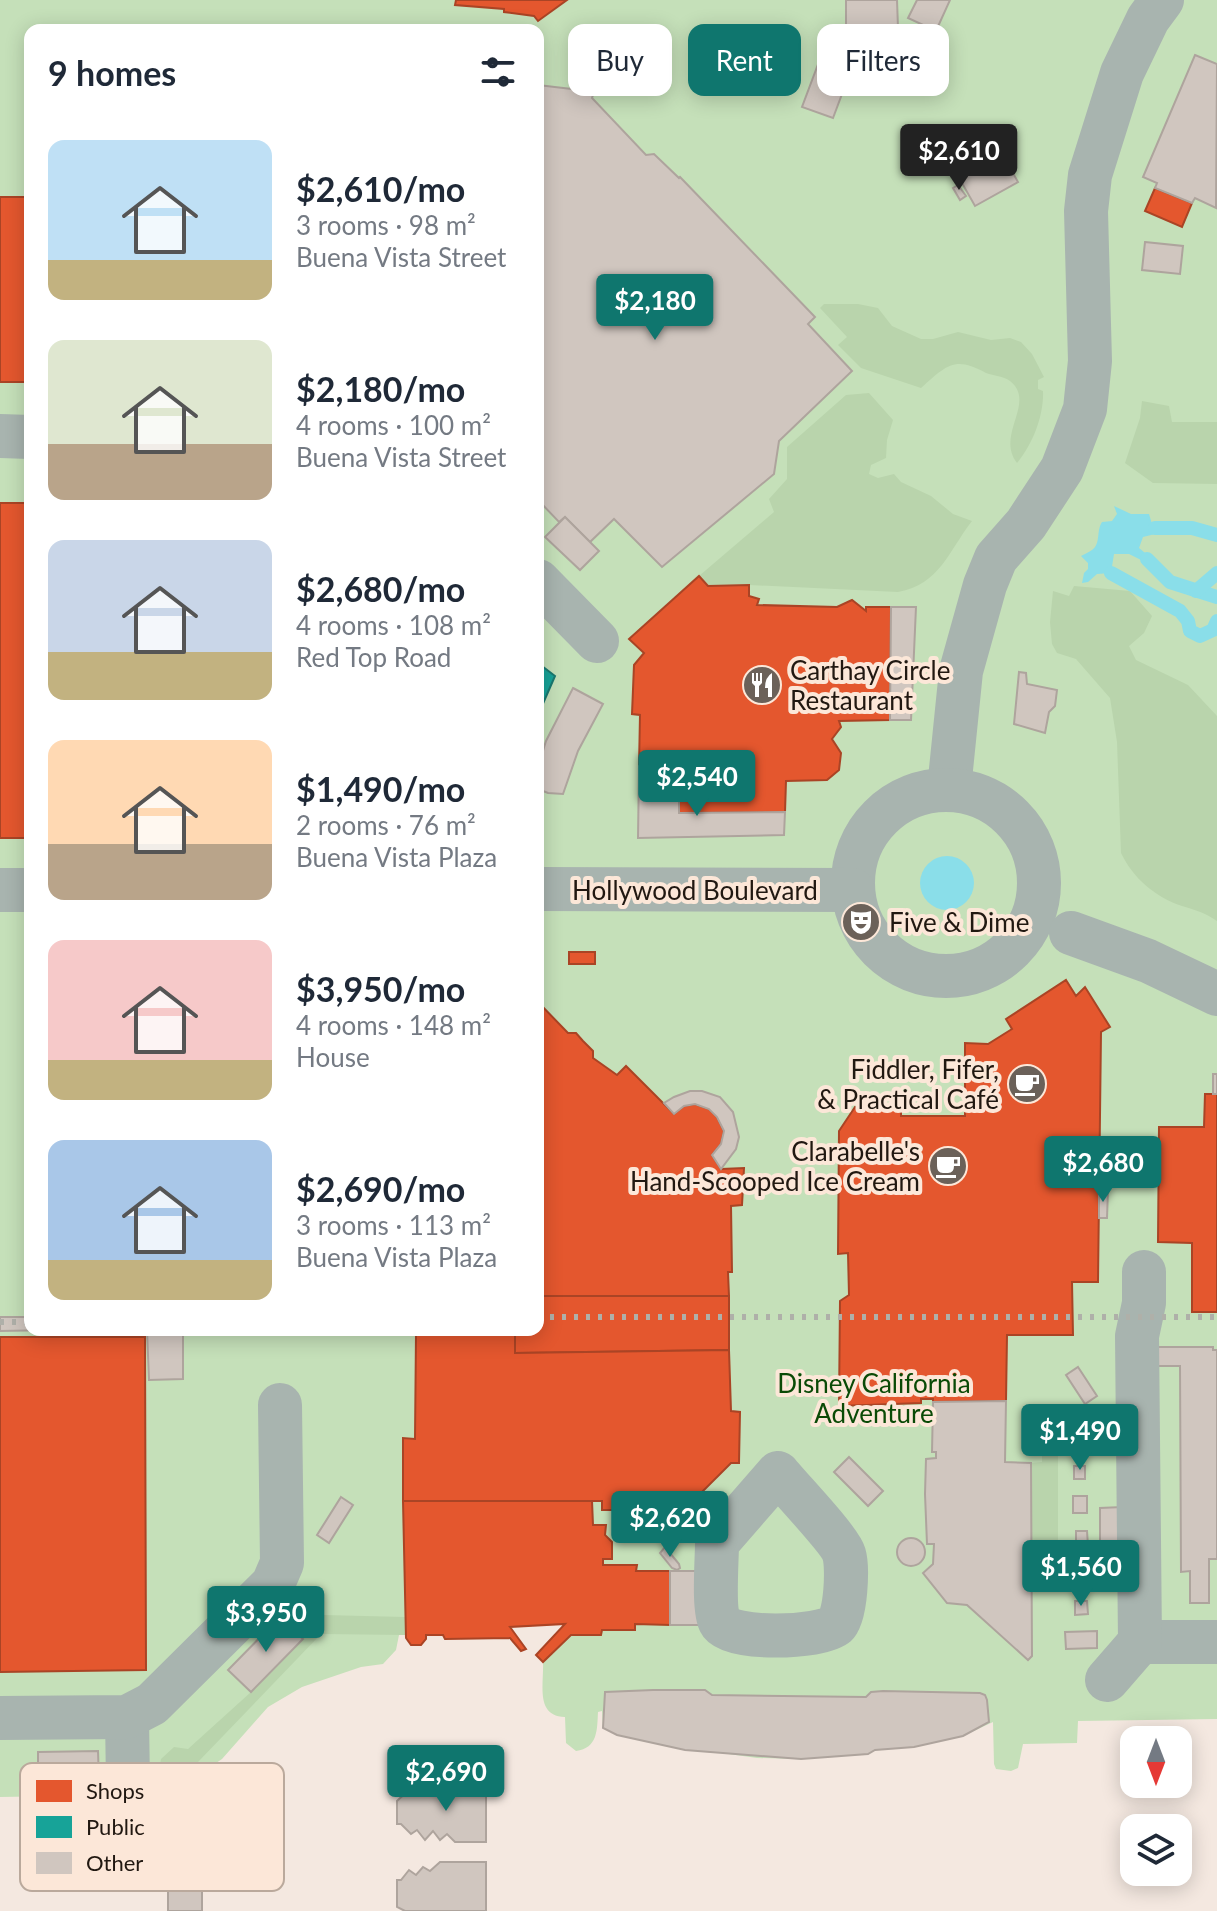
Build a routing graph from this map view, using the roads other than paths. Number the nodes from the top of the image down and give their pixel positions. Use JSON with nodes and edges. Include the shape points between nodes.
{"nodes":[{"id":1,"x":1162,"y":0,"type":"edge"},
{"id":2,"x":0,"y":436,"type":"edge"},
{"id":3,"x":24,"y":437,"type":"edge"},
{"id":4,"x":544,"y":587,"type":"edge"},
{"id":5,"x":597,"y":641,"type":"dead end"},
{"id":6,"x":949,"y":789,"type":"junction"},
{"id":7,"x":544,"y":889,"type":"edge"},
{"id":8,"x":0,"y":890,"type":"edge"},
{"id":9,"x":24,"y":890,"type":"edge"},
{"id":10,"x":853,"y":890,"type":"junction"},
{"id":11,"x":1071,"y":933,"type":"dead end"},
{"id":12,"x":1217,"y":994,"type":"edge"},
{"id":13,"x":1144,"y":1272,"type":"dead end"},
{"id":14,"x":280,"y":1405,"type":"dead end"},
{"id":15,"x":1140,"y":1642,"type":"junction"},
{"id":16,"x":1217,"y":1642,"type":"edge"},
{"id":17,"x":1107,"y":1680,"type":"dead end"},
{"id":18,"x":127,"y":1717,"type":"junction"},
{"id":19,"x":0,"y":1718,"type":"edge"},
{"id":20,"x":128,"y":1763,"type":"edge"}],
"edges":[{"from":1,"to":6,"type":"street","via":[[1122,73],[1090,175],[1085,409],[1062,469],[996,558],[987,579],[961,671]]},
{"from":2,"to":3,"type":"street"},
{"from":4,"to":5,"type":"street"},
{"from":6,"to":10,"type":"street","via":[[913,795],[880,816],[860,845]]},
{"from":6,"to":10,"type":"street","via":[[1002,808],[1018,822],[1034,850],[1040,886],[1035,915],[1016,944],[973,972],[926,974],[897,962],[873,941],[857,912]]},
{"from":7,"to":10,"type":"street","name":"Hollywood Boulevard"},
{"from":8,"to":9,"type":"street"},
{"from":11,"to":12,"type":"street"},
{"from":13,"to":15,"type":"street","via":[[1137,1336]]},
{"from":14,"to":18,"type":"street","via":[[282,1563],[273,1584],[152,1704]]},
{"from":15,"to":16,"type":"street"},
{"from":15,"to":17,"type":"street"},
{"from":18,"to":19,"type":"street"},
{"from":18,"to":20,"type":"street"}]}
